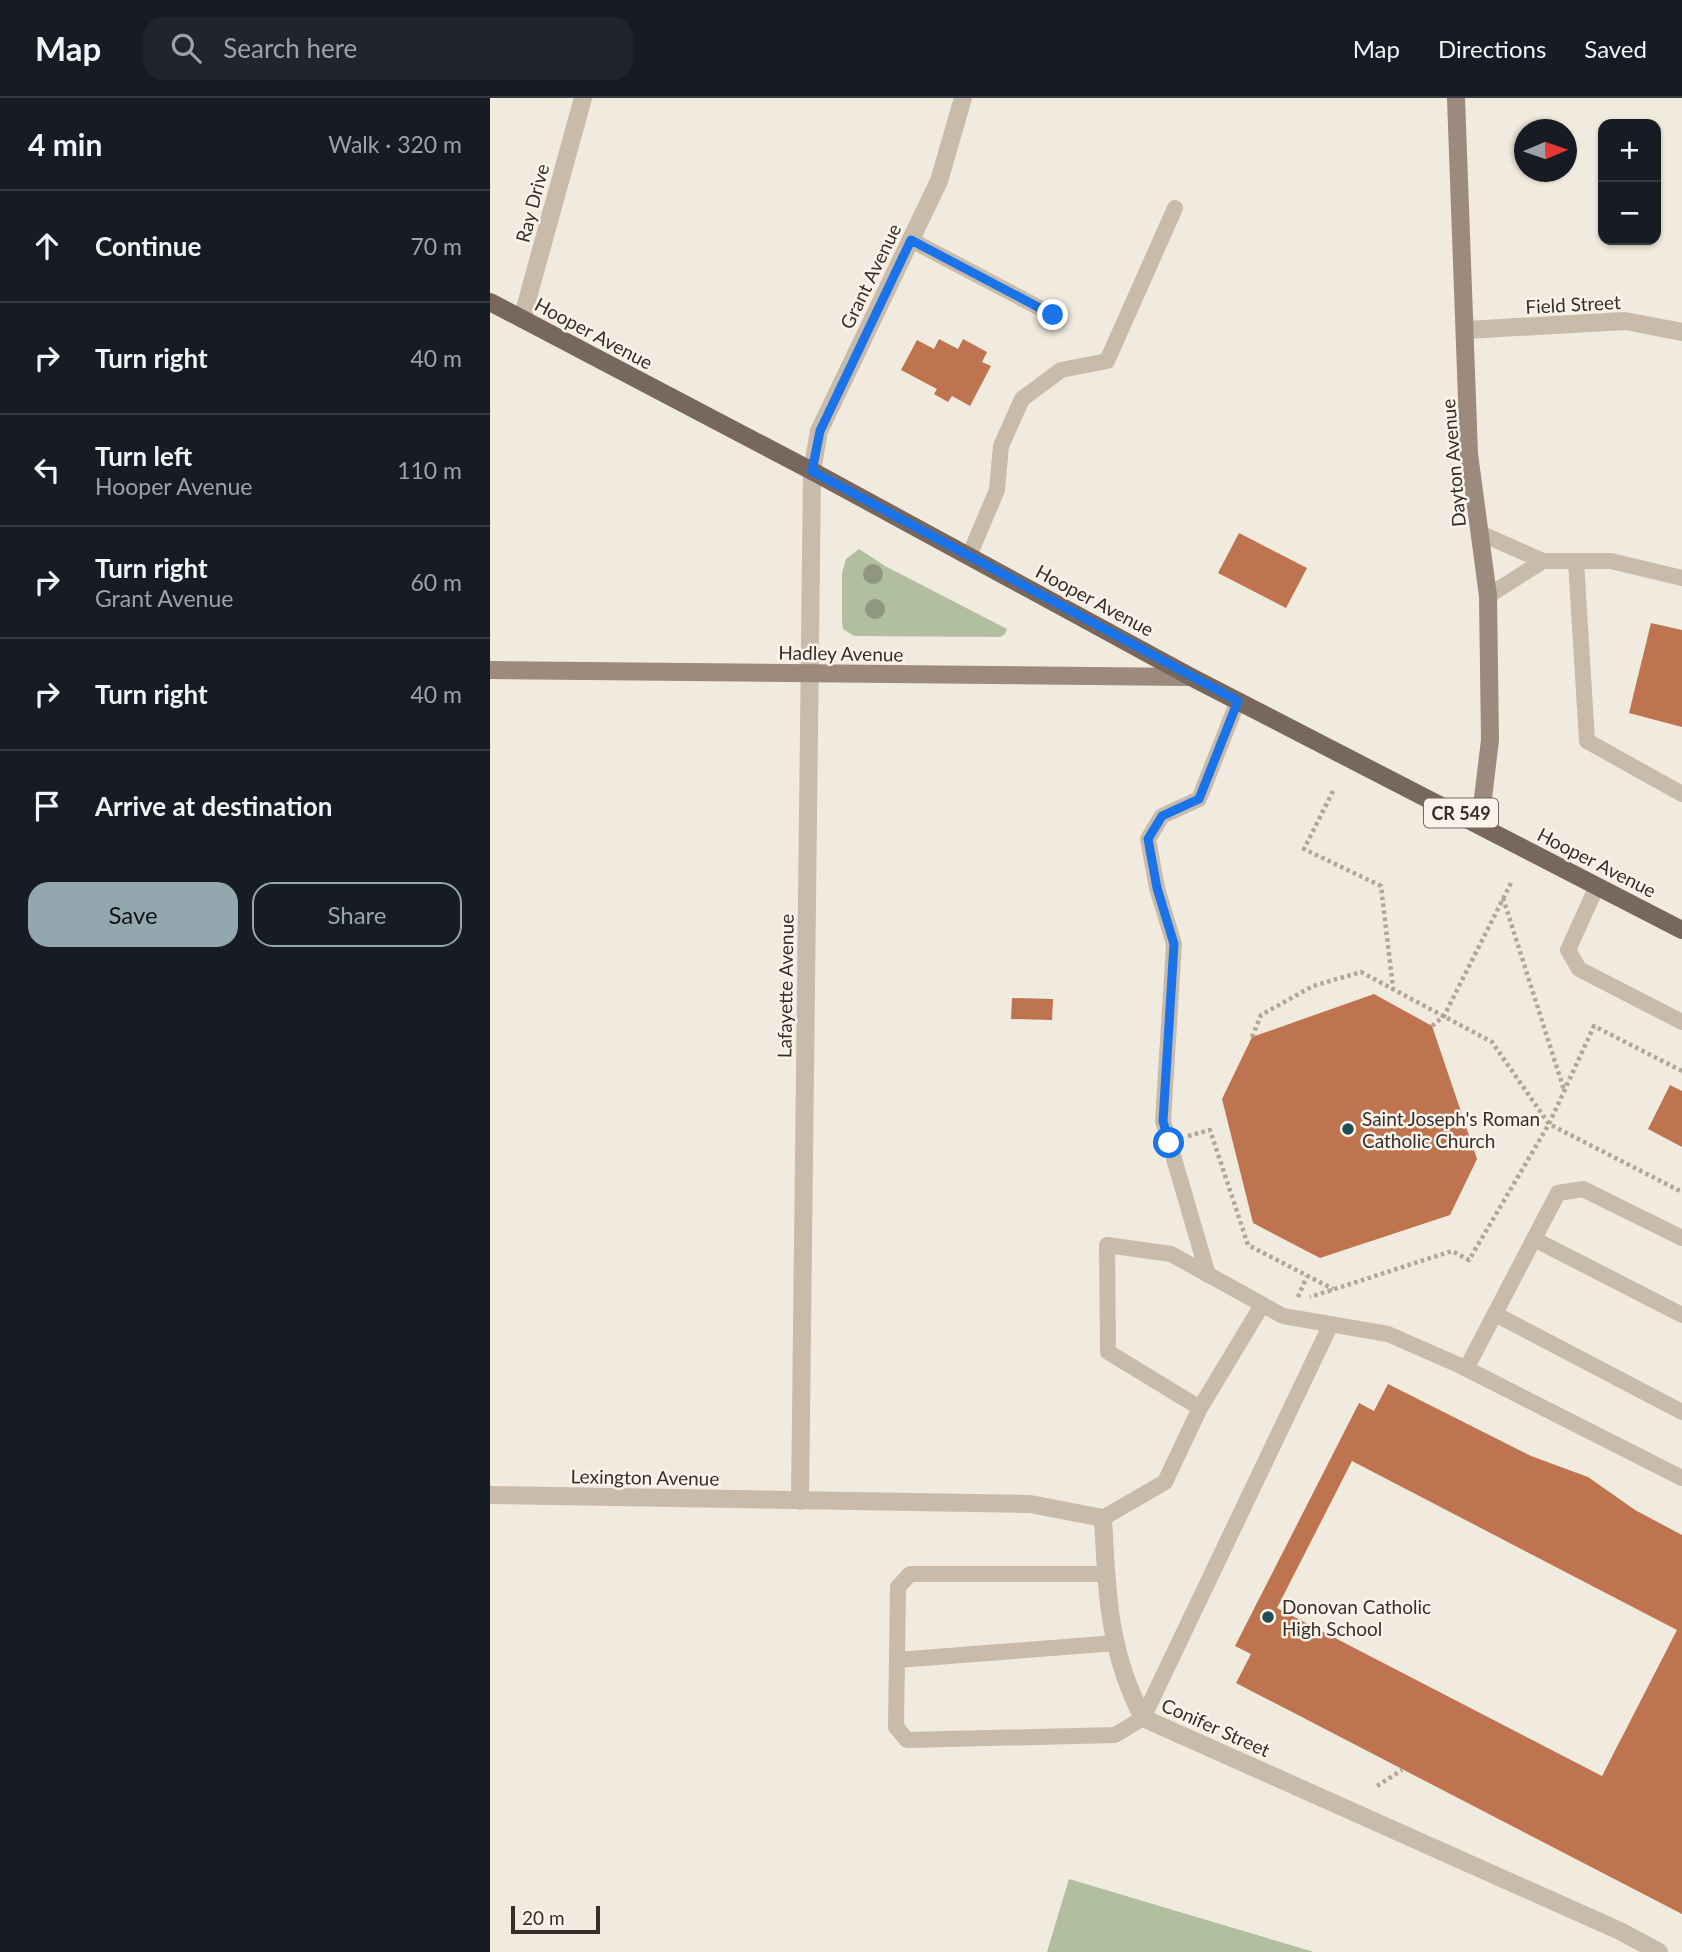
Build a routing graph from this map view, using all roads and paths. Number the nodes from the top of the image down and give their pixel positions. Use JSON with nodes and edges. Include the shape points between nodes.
{"nodes":[{"id":1,"x":583,"y":98,"type":"edge"},
{"id":2,"x":963,"y":98,"type":"edge"},
{"id":3,"x":1456,"y":98,"type":"edge"},
{"id":4,"x":1175,"y":208,"type":"dead end"},
{"id":5,"x":911,"y":240,"type":"junction"},
{"id":6,"x":490,"y":302,"type":"edge"},
{"id":7,"x":1053,"y":315,"type":"dead end"},
{"id":8,"x":522,"y":319,"type":"junction"},
{"id":9,"x":1466,"y":330,"type":"junction"},
{"id":10,"x":1682,"y":332,"type":"edge"},
{"id":11,"x":812,"y":471,"type":"junction"},
{"id":12,"x":1480,"y":533,"type":"junction"},
{"id":13,"x":969,"y":556,"type":"junction"},
{"id":14,"x":1543,"y":561,"type":"junction"},
{"id":15,"x":1576,"y":561,"type":"junction"},
{"id":16,"x":1682,"y":578,"type":"edge"},
{"id":17,"x":1488,"y":596,"type":"junction"},
{"id":18,"x":490,"y":670,"type":"edge"},
{"id":19,"x":809,"y":674,"type":"junction"},
{"id":20,"x":1191,"y":677,"type":"junction"},
{"id":21,"x":1238,"y":701,"type":"junction"},
{"id":22,"x":1333,"y":791,"type":"dead end"},
{"id":23,"x":1682,"y":793,"type":"edge"},
{"id":24,"x":1480,"y":823,"type":"junction"},
{"id":25,"x":1511,"y":883,"type":"dead end"},
{"id":26,"x":1597,"y":886,"type":"junction"},
{"id":27,"x":1503,"y":898,"type":"junction"},
{"id":28,"x":1682,"y":930,"type":"edge"},
{"id":29,"x":1393,"y":989,"type":"junction"},
{"id":30,"x":1444,"y":1016,"type":"junction"},
{"id":31,"x":1682,"y":1023,"type":"edge"},
{"id":32,"x":1432,"y":1026,"type":"dead end"},
{"id":33,"x":1252,"y":1037,"type":"dead end"},
{"id":34,"x":1682,"y":1071,"type":"edge"},
{"id":35,"x":1564,"y":1091,"type":"junction"},
{"id":36,"x":1549,"y":1124,"type":"junction"},
{"id":37,"x":1169,"y":1143,"type":"junction"},
{"id":38,"x":1682,"y":1192,"type":"edge"},
{"id":39,"x":1682,"y":1238,"type":"edge"},
{"id":40,"x":1534,"y":1239,"type":"junction"},
{"id":41,"x":1208,"y":1275,"type":"junction"},
{"id":42,"x":1307,"y":1276,"type":"junction"},
{"id":43,"x":1334,"y":1289,"type":"junction"},
{"id":44,"x":1262,"y":1305,"type":"junction"},
{"id":45,"x":1495,"y":1314,"type":"junction"},
{"id":46,"x":1682,"y":1315,"type":"edge"},
{"id":47,"x":1331,"y":1324,"type":"junction"},
{"id":48,"x":1466,"y":1369,"type":"junction"},
{"id":49,"x":1200,"y":1408,"type":"junction"},
{"id":50,"x":1682,"y":1412,"type":"edge"},
{"id":51,"x":1682,"y":1478,"type":"edge"},
{"id":52,"x":490,"y":1495,"type":"edge"},
{"id":53,"x":800,"y":1501,"type":"junction"},
{"id":54,"x":1103,"y":1518,"type":"junction"},
{"id":55,"x":1106,"y":1574,"type":"junction"},
{"id":56,"x":1116,"y":1643,"type":"junction"},
{"id":57,"x":897,"y":1660,"type":"junction"},
{"id":58,"x":1143,"y":1718,"type":"junction"},
{"id":59,"x":1402,"y":1770,"type":"dead end"},
{"id":60,"x":1377,"y":1786,"type":"dead end"},
{"id":61,"x":1659,"y":1952,"type":"edge"}],
"edges":[{"from":1,"to":8,"type":"street","name":"Ray Drive"},
{"from":2,"to":5,"type":"street","name":"Grant Avenue","via":[[939,181]]},
{"from":3,"to":9,"type":"street","name":"Dayton Avenue"},
{"from":4,"to":13,"type":"lane","via":[[1107,361],[1061,370],[1022,399],[1001,446],[998,490]]},
{"from":5,"to":7,"type":"lane"},
{"from":5,"to":11,"type":"street","name":"Grant Avenue","via":[[820,431]]},
{"from":6,"to":8,"type":"main road","name":"Hooper Avenue","number":"CR 549"},
{"from":8,"to":11,"type":"main road","name":"Hooper Avenue","number":"CR 549"},
{"from":9,"to":10,"type":"street","name":"Field Street","via":[[1625,321]]},
{"from":9,"to":12,"type":"street","name":"Dayton Avenue","via":[[1469,454]]},
{"from":11,"to":13,"type":"main road","name":"Hooper Avenue","number":"CR 549"},
{"from":11,"to":19,"type":"street","name":"Lafayette Avenue"},
{"from":12,"to":14,"type":"lane"},
{"from":12,"to":17,"type":"street","name":"Dayton Avenue"},
{"from":13,"to":20,"type":"main road","name":"Hooper Avenue","number":"CR 549"},
{"from":14,"to":15,"type":"lane"},
{"from":14,"to":17,"type":"lane"},
{"from":15,"to":16,"type":"lane","via":[[1611,561]]},
{"from":15,"to":23,"type":"lane","via":[[1587,741]]},
{"from":17,"to":24,"type":"street","name":"Dayton Avenue","via":[[1490,740]]},
{"from":18,"to":19,"type":"street","name":"Hadley Avenue"},
{"from":19,"to":20,"type":"street","name":"Hadley Avenue"},
{"from":19,"to":53,"type":"street","name":"Lafayette Avenue"},
{"from":20,"to":21,"type":"main road","name":"Hooper Avenue","number":"CR 549"},
{"from":21,"to":24,"type":"main road","name":"Hooper Avenue","number":"CR 549"},
{"from":21,"to":37,"type":"lane","via":[[1199,799],[1162,816],[1148,839],[1174,944],[1163,1121]]},
{"from":22,"to":29,"type":"path","via":[[1304,849],[1381,886]]},
{"from":24,"to":26,"type":"main road","name":"Hooper Avenue","number":"CR 549"},
{"from":25,"to":27,"type":"path"},
{"from":26,"to":28,"type":"main road","name":"Hooper Avenue","number":"CR 549"},
{"from":26,"to":31,"type":"lane","via":[[1568,950],[1579,969]]},
{"from":27,"to":30,"type":"path"},
{"from":27,"to":35,"type":"path"},
{"from":29,"to":30,"type":"path"},
{"from":29,"to":33,"type":"path","via":[[1361,972],[1313,986],[1261,1015]]},
{"from":30,"to":32,"type":"path"},
{"from":30,"to":36,"type":"path","via":[[1492,1042]]},
{"from":34,"to":35,"type":"path","via":[[1594,1027]]},
{"from":35,"to":36,"type":"path"},
{"from":36,"to":38,"type":"path"},
{"from":36,"to":43,"type":"path","via":[[1469,1260],[1452,1251]]},
{"from":37,"to":41,"type":"lane"},
{"from":37,"to":42,"type":"path","via":[[1210,1130],[1248,1245]]},
{"from":39,"to":40,"type":"lane","via":[[1583,1189],[1558,1193]]},
{"from":40,"to":45,"type":"lane"},
{"from":40,"to":46,"type":"lane"},
{"from":41,"to":44,"type":"lane"},
{"from":41,"to":49,"type":"lane","via":[[1171,1254],[1107,1245],[1108,1352]]},
{"from":42,"to":43,"type":"path"},
{"from":42,"to":43,"type":"path","via":[[1297,1294],[1299,1301]]},
{"from":44,"to":47,"type":"lane","via":[[1283,1316]]},
{"from":44,"to":49,"type":"lane"},
{"from":45,"to":48,"type":"lane"},
{"from":45,"to":50,"type":"lane"},
{"from":47,"to":48,"type":"lane","via":[[1388,1334]]},
{"from":47,"to":58,"type":"lane"},
{"from":48,"to":51,"type":"lane"},
{"from":49,"to":54,"type":"lane","via":[[1164,1482]]},
{"from":52,"to":53,"type":"street","name":"Lexington Avenue"},
{"from":53,"to":54,"type":"street","via":[[1030,1504]]},
{"from":54,"to":55,"type":"street","name":"Conifer Street"},
{"from":55,"to":56,"type":"street","name":"Conifer Street","via":[[1107,1606]]},
{"from":55,"to":57,"type":"lane","via":[[910,1574],[898,1587]]},
{"from":56,"to":57,"type":"lane"},
{"from":56,"to":58,"type":"street","name":"Conifer Street","via":[[1125,1681]]},
{"from":57,"to":58,"type":"lane","via":[[896,1727],[907,1740],[1115,1735]]},
{"from":58,"to":61,"type":"street","name":"Conifer Street"},
{"from":59,"to":60,"type":"path"}]}
